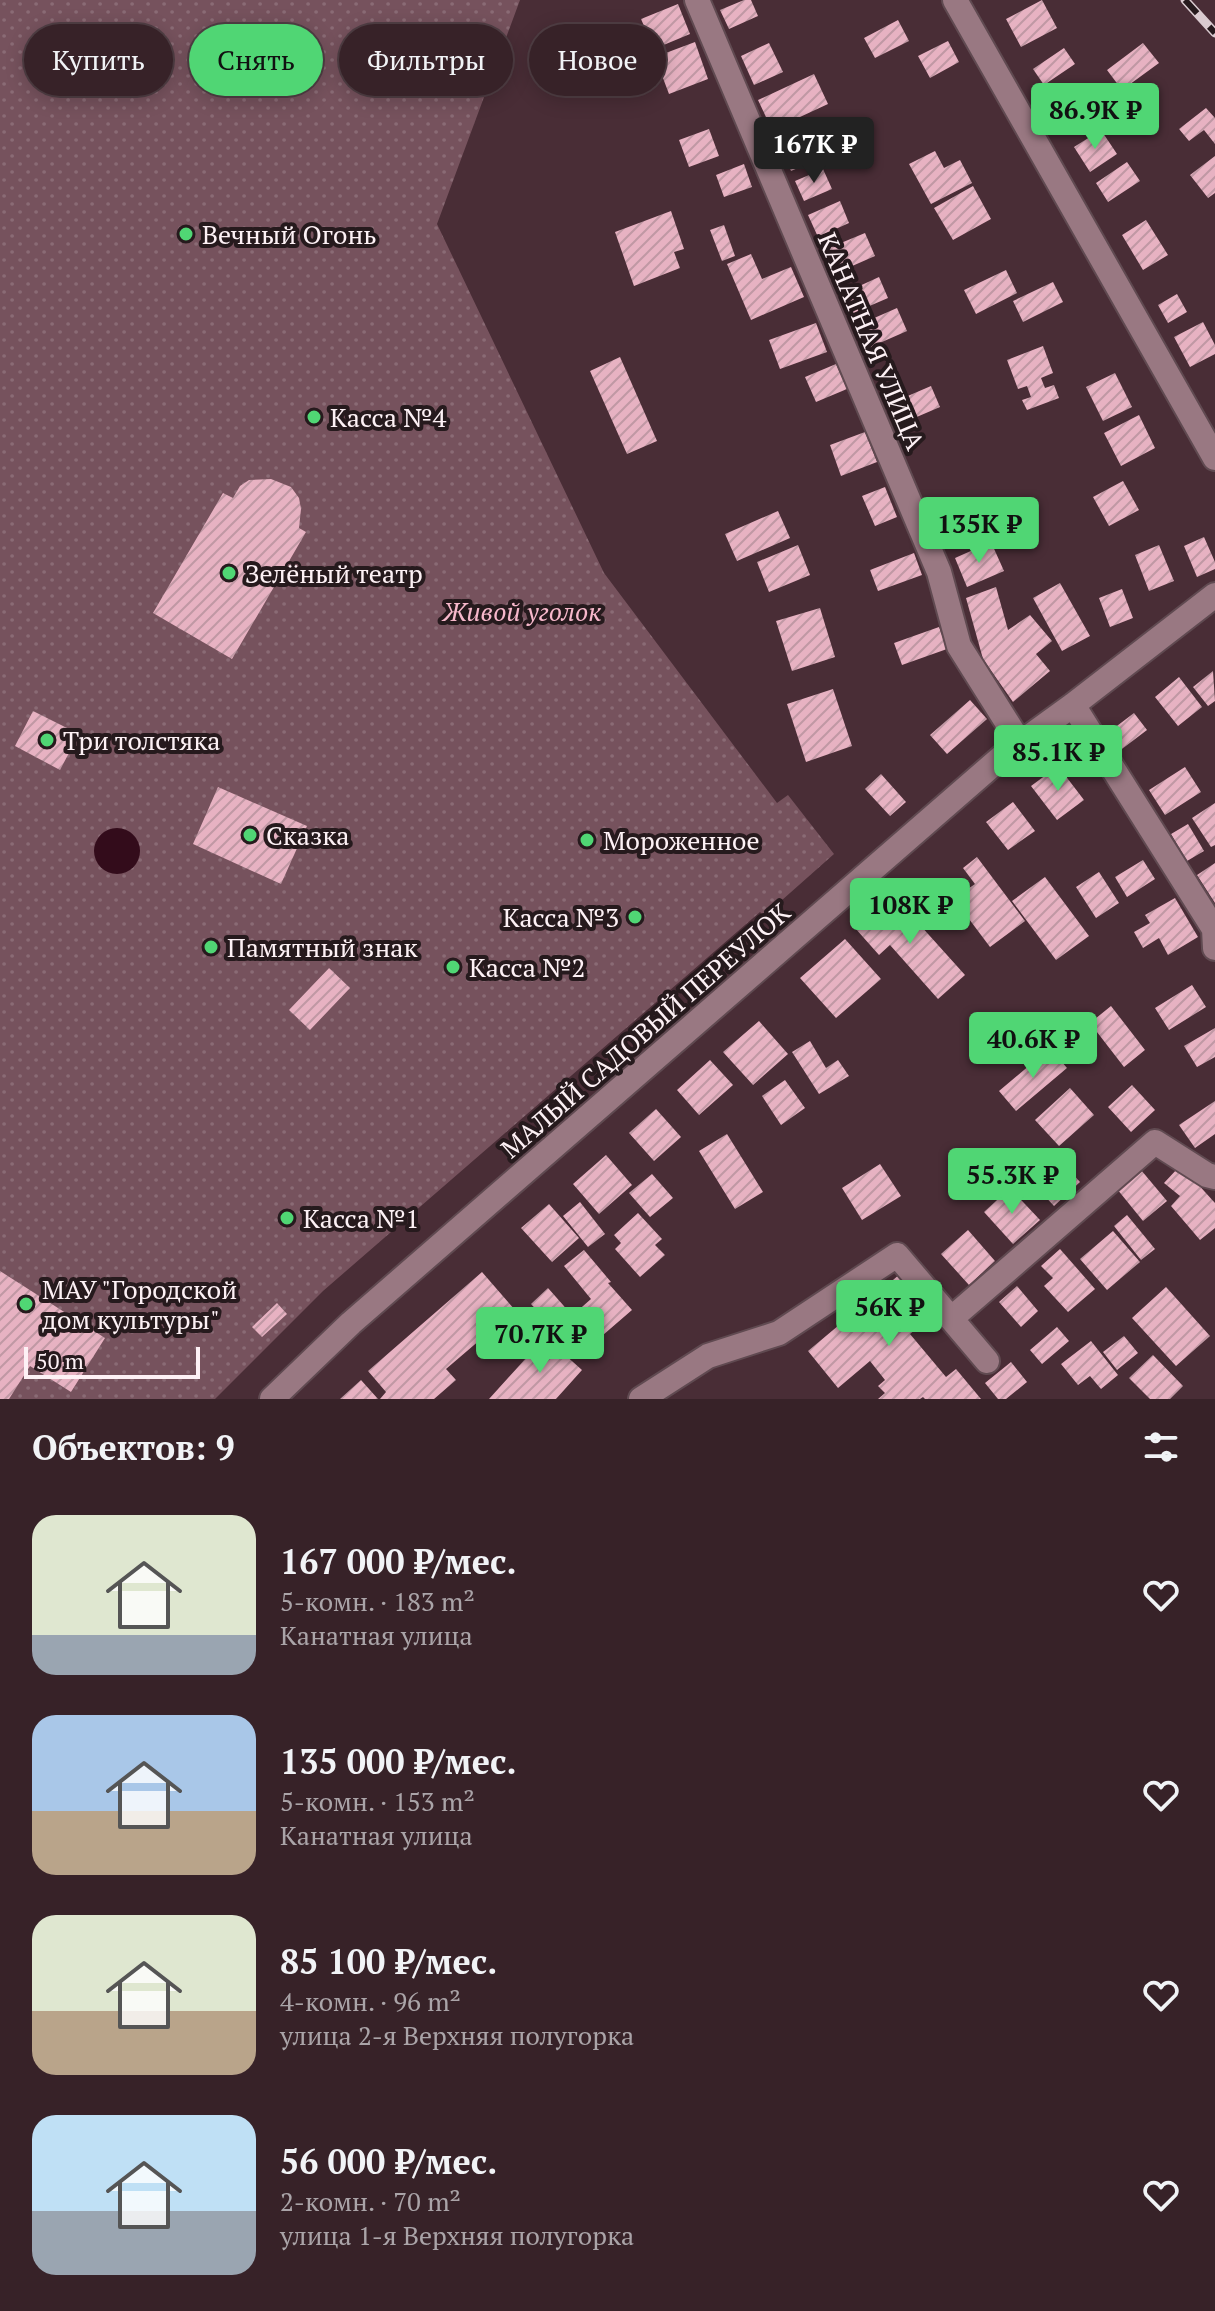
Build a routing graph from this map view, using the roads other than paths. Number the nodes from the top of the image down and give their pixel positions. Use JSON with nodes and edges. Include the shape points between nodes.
{"nodes":[{"id":1,"x":697,"y":0,"type":"edge"},
{"id":2,"x":955,"y":0,"type":"edge"},
{"id":3,"x":1215,"y":458,"type":"edge"},
{"id":4,"x":1215,"y":595,"type":"edge"},
{"id":5,"x":1073,"y":705,"type":"junction"},
{"id":6,"x":1020,"y":743,"type":"junction"},
{"id":7,"x":1215,"y":948,"type":"edge"},
{"id":8,"x":1215,"y":1177,"type":"edge"},
{"id":9,"x":952,"y":1318,"type":"junction"},
{"id":10,"x":987,"y":1361,"type":"dead end"},
{"id":11,"x":272,"y":1399,"type":"edge"},
{"id":12,"x":641,"y":1399,"type":"edge"}],
"edges":[{"from":1,"to":6,"type":"street","name":"КАНАТНАЯ УЛИЦА","via":[[939,572],[959,646]]},
{"from":2,"to":3,"type":"street"},
{"from":4,"to":5,"type":"street","name":"МАЛЫЙ САДОВЫЙ ПЕРЕУЛОК"},
{"from":5,"to":6,"type":"street","name":"МАЛЫЙ САДОВЫЙ ПЕРЕУЛОК"},
{"from":5,"to":7,"type":"street","via":[[1214,929]]},
{"from":6,"to":11,"type":"street","name":"МАЛЫЙ САДОВЫЙ ПЕРЕУЛОК","via":[[374,1303]]},
{"from":8,"to":9,"type":"street","via":[[1155,1142]]},
{"from":9,"to":10,"type":"street"},
{"from":9,"to":12,"type":"street","via":[[897,1255],[779,1333],[708,1356]]}]}
